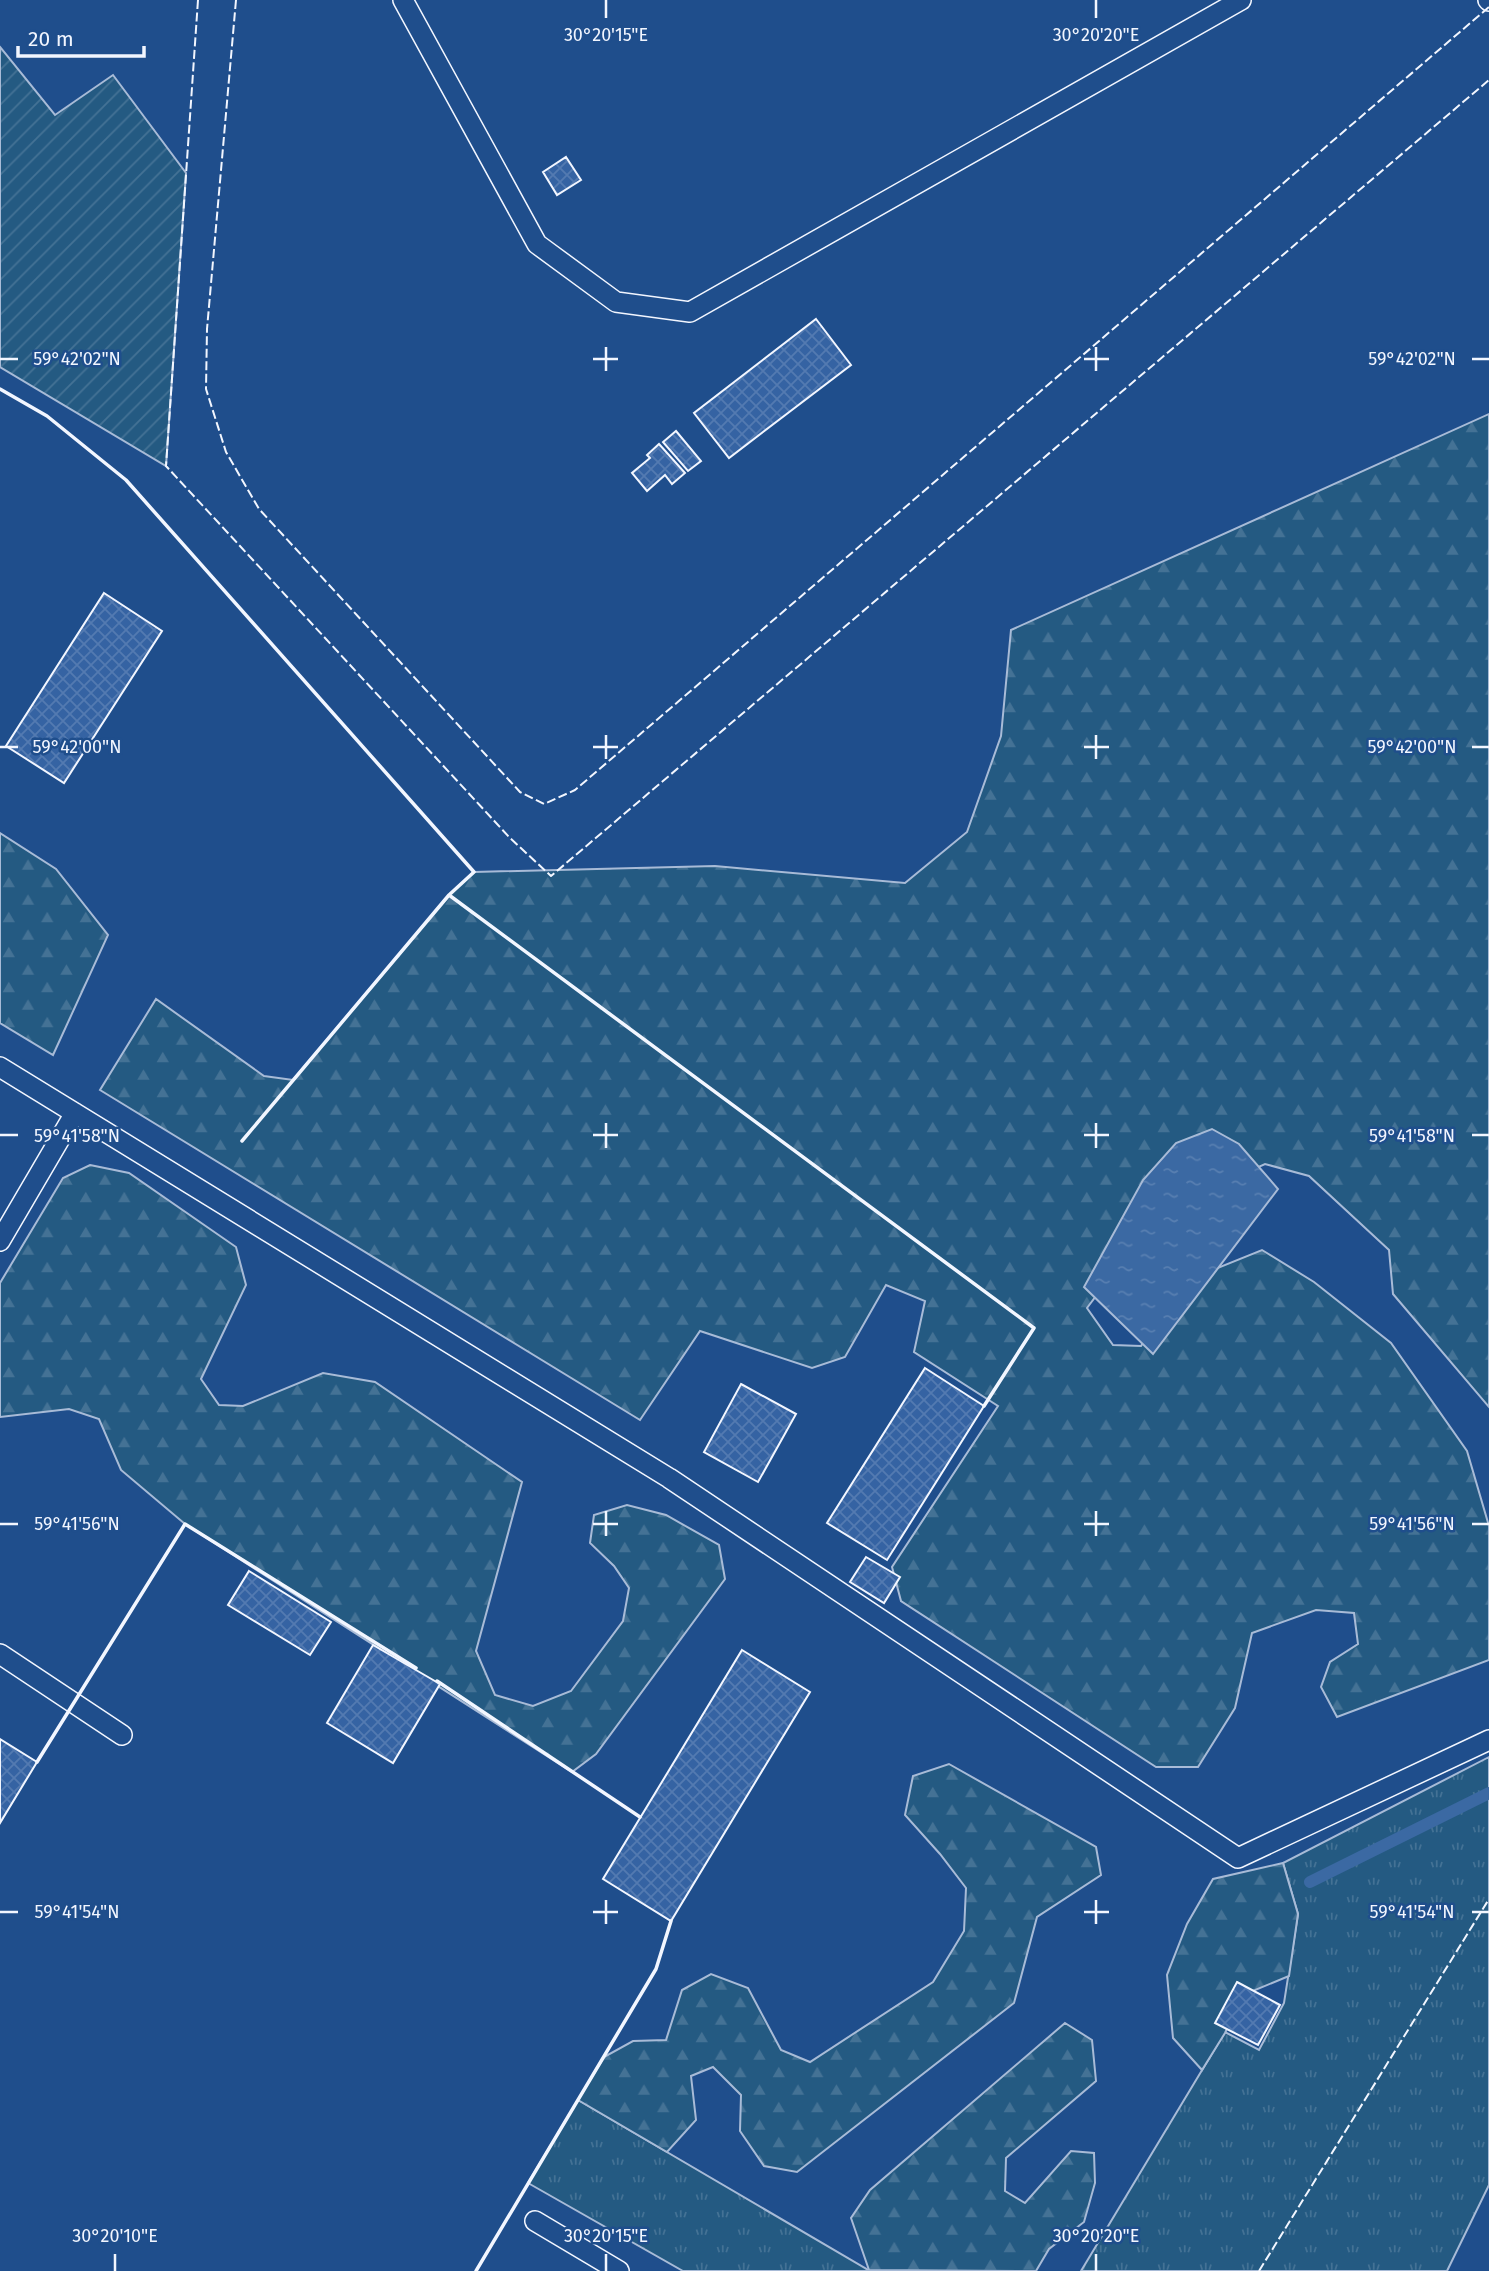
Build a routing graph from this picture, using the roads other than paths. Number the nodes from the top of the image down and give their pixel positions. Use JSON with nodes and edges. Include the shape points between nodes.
{"nodes":[{"id":1,"x":403,"y":0,"type":"edge"},
{"id":2,"x":1241,"y":0,"type":"edge"},
{"id":3,"x":0,"y":1067,"type":"edge"},
{"id":4,"x":75,"y":1113,"type":"junction"},
{"id":5,"x":0,"y":1241,"type":"edge"},
{"id":6,"x":0,"y":1654,"type":"edge"},
{"id":7,"x":122,"y":1735,"type":"dead end"},
{"id":8,"x":1489,"y":1740,"type":"edge"},
{"id":9,"x":536,"y":2221,"type":"dead end"},
{"id":10,"x":619,"y":2271,"type":"edge"}],
"edges":[{"from":1,"to":2,"type":"lane","via":[[537,244],[616,302],[690,312]]},
{"from":3,"to":4,"type":"lane"},
{"from":4,"to":5,"type":"lane"},
{"from":4,"to":8,"type":"lane","via":[[669,1478],[1238,1858]]},
{"from":6,"to":7,"type":"lane"},
{"from":9,"to":10,"type":"lane"}]}
